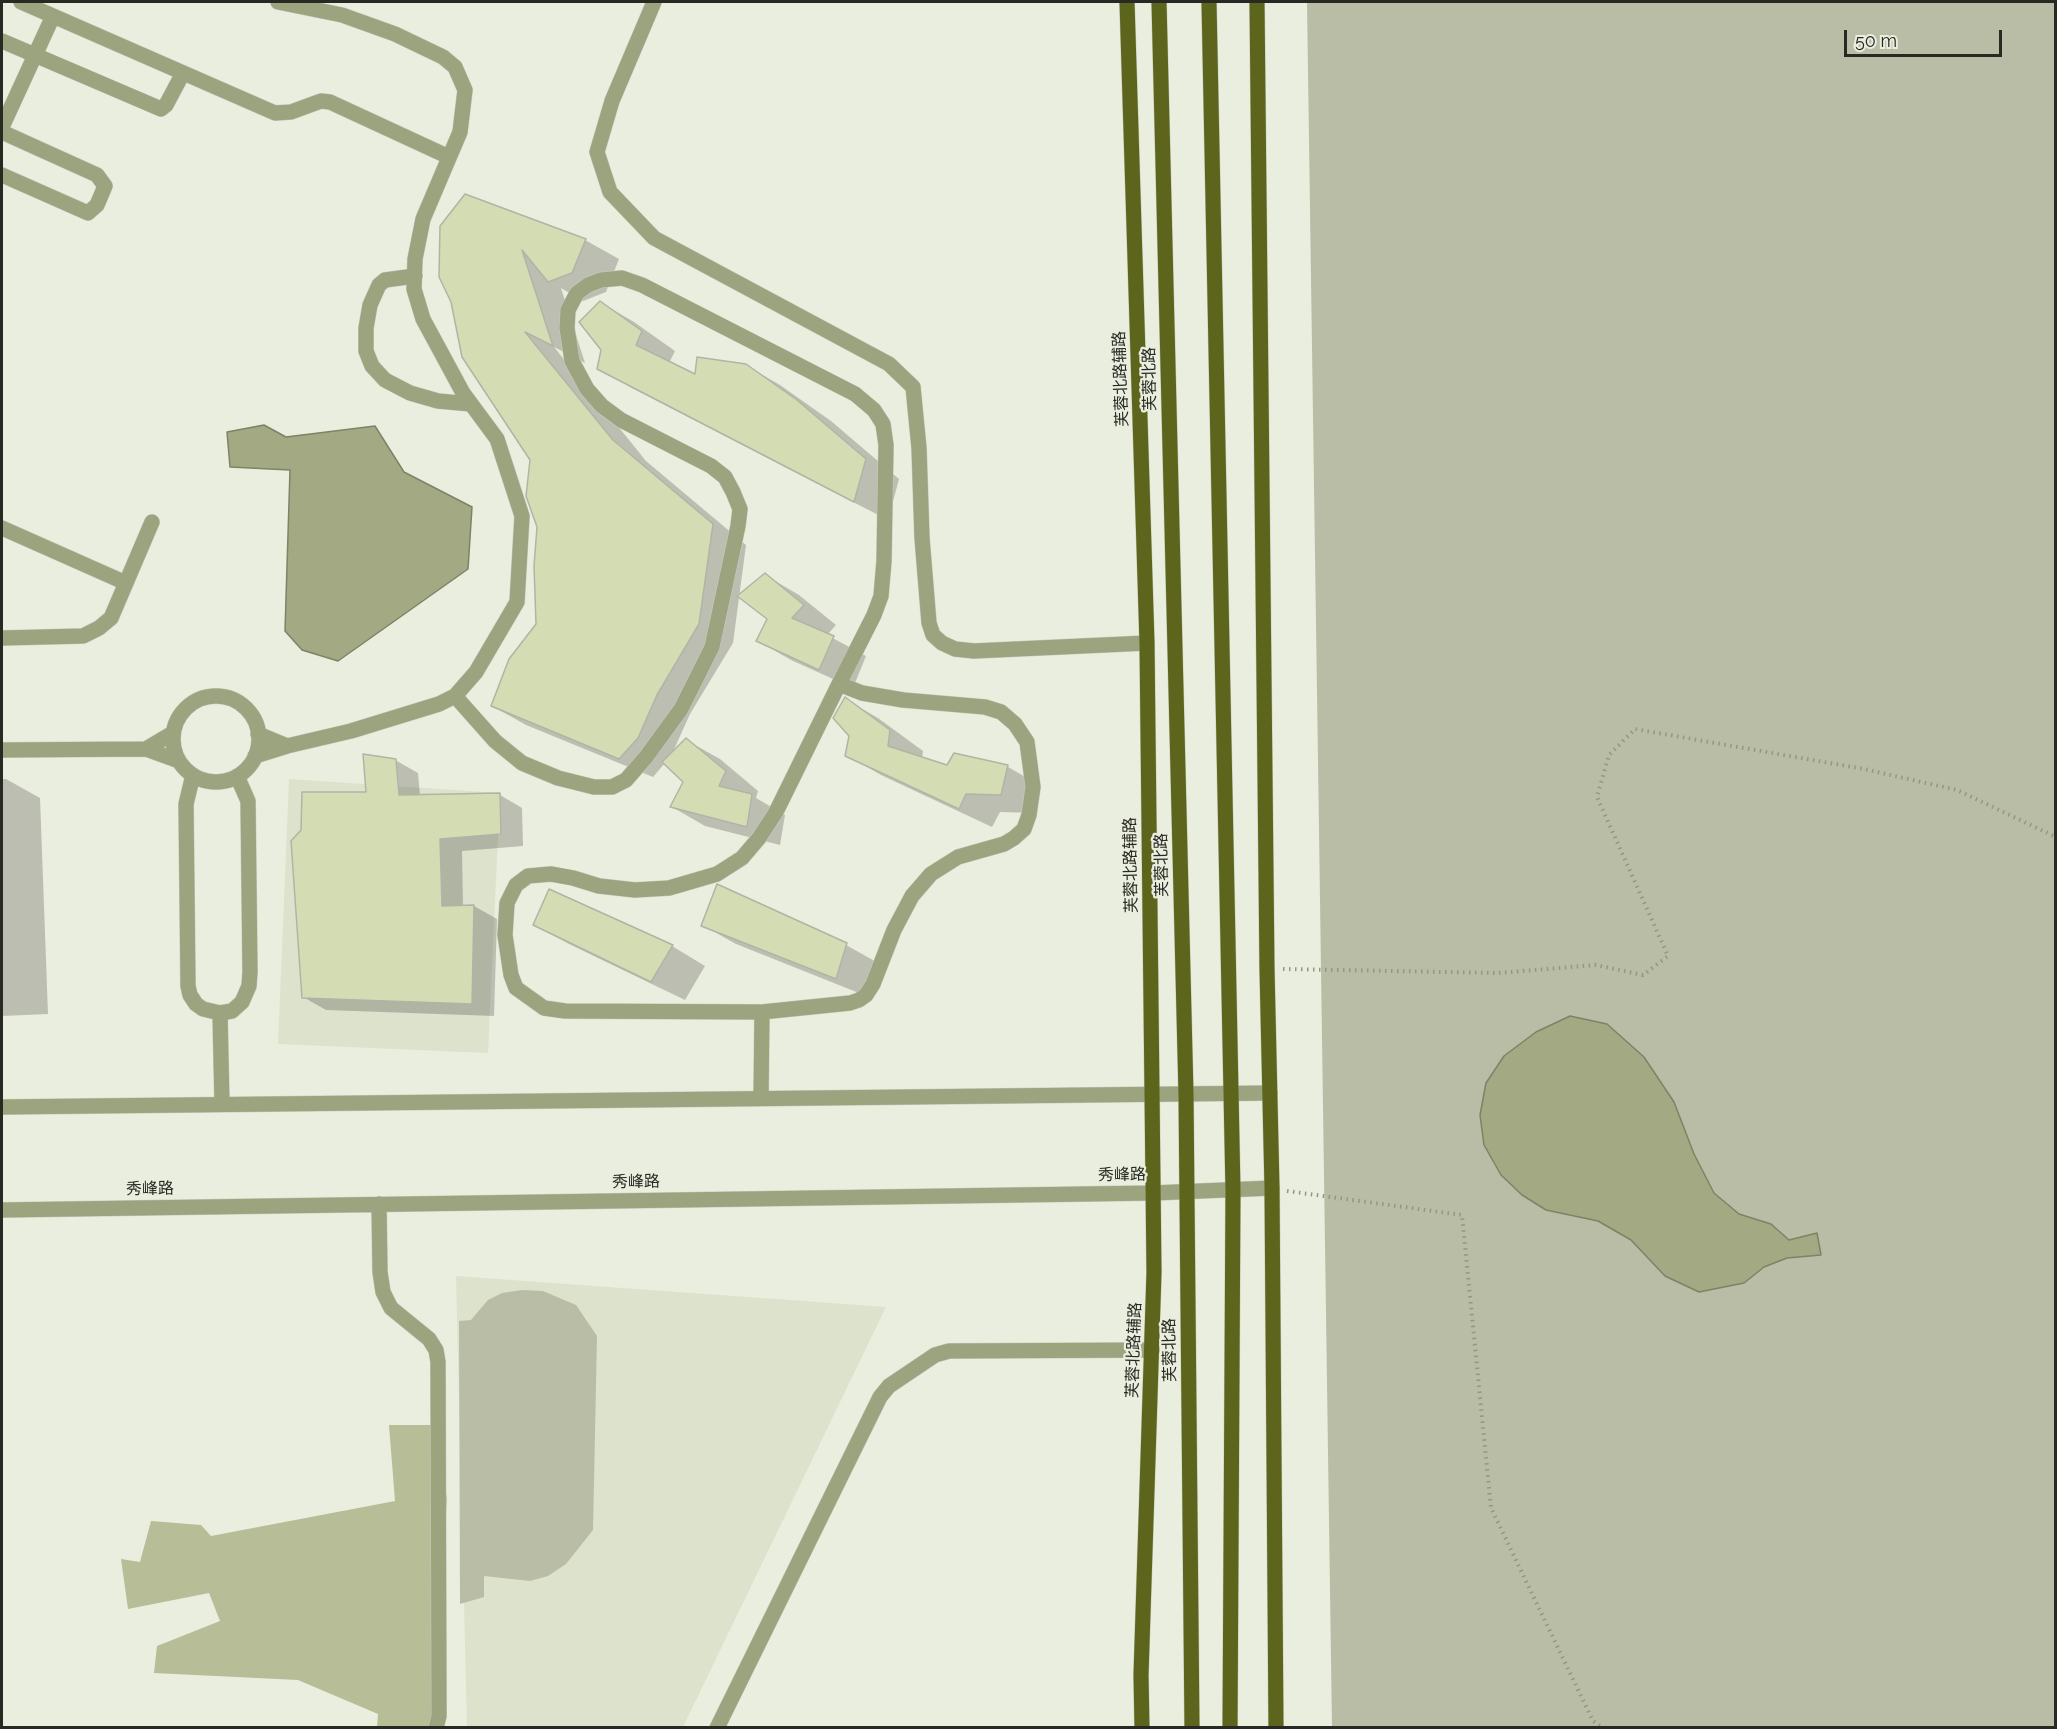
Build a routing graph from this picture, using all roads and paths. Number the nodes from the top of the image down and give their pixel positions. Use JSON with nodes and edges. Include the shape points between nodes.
{"nodes":[{"id":1,"x":21,"y":2,"type":"edge"},
{"id":2,"x":279,"y":2,"type":"edge"},
{"id":3,"x":654,"y":2,"type":"edge"},
{"id":4,"x":1127,"y":2,"type":"edge"},
{"id":5,"x":1159,"y":2,"type":"edge"},
{"id":6,"x":1209,"y":2,"type":"edge"},
{"id":7,"x":1257,"y":2,"type":"edge"},
{"id":8,"x":299,"y":3,"type":"edge"},
{"id":9,"x":53,"y":16,"type":"junction"},
{"id":10,"x":2,"y":41,"type":"edge"},
{"id":11,"x":35,"y":56,"type":"junction"},
{"id":12,"x":183,"y":73,"type":"junction"},
{"id":13,"x":2,"y":130,"type":"edge"},
{"id":14,"x":449,"y":157,"type":"junction"},
{"id":15,"x":2,"y":175,"type":"edge"},
{"id":16,"x":415,"y":276,"type":"junction"},
{"id":17,"x":471,"y":404,"type":"junction"},
{"id":18,"x":152,"y":522,"type":"dead end"},
{"id":19,"x":2,"y":528,"type":"edge"},
{"id":20,"x":126,"y":584,"type":"junction"},
{"id":21,"x":2,"y":638,"type":"edge"},
{"id":22,"x":1147,"y":644,"type":"junction"},
{"id":23,"x":839,"y":684,"type":"junction"},
{"id":24,"x":455,"y":696,"type":"junction"},
{"id":25,"x":173,"y":733,"type":"junction"},
{"id":26,"x":258,"y":734,"type":"junction"},
{"id":27,"x":287,"y":746,"type":"junction"},
{"id":28,"x":146,"y":749,"type":"junction"},
{"id":29,"x":2,"y":750,"type":"edge"},
{"id":30,"x":255,"y":756,"type":"junction"},
{"id":31,"x":179,"y":761,"type":"junction"},
{"id":32,"x":194,"y":775,"type":"junction"},
{"id":33,"x":237,"y":776,"type":"junction"},
{"id":34,"x":2055,"y":837,"type":"edge"},
{"id":35,"x":1267,"y":969,"type":"junction"},
{"id":36,"x":762,"y":1012,"type":"junction"},
{"id":37,"x":220,"y":1013,"type":"junction"},
{"id":38,"x":1270,"y":1093,"type":"junction"},
{"id":39,"x":1186,"y":1094,"type":"junction"},
{"id":40,"x":1231,"y":1094,"type":"junction"},
{"id":41,"x":1152,"y":1095,"type":"junction"},
{"id":42,"x":761,"y":1098,"type":"junction"},
{"id":43,"x":222,"y":1104,"type":"junction"},
{"id":44,"x":2,"y":1107,"type":"edge"},
{"id":45,"x":1272,"y":1188,"type":"junction"},
{"id":46,"x":1233,"y":1190,"type":"junction"},
{"id":47,"x":1187,"y":1192,"type":"junction"},
{"id":48,"x":1154,"y":1193,"type":"junction"},
{"id":49,"x":379,"y":1203,"type":"junction"},
{"id":50,"x":2,"y":1210,"type":"edge"},
{"id":51,"x":1152,"y":1350,"type":"junction"},
{"id":52,"x":436,"y":1728,"type":"edge"},
{"id":53,"x":717,"y":1728,"type":"edge"},
{"id":54,"x":1142,"y":1728,"type":"edge"},
{"id":55,"x":1191,"y":1728,"type":"edge"},
{"id":56,"x":1230,"y":1728,"type":"edge"},
{"id":57,"x":1276,"y":1728,"type":"edge"},
{"id":58,"x":1604,"y":1728,"type":"edge"}],
"edges":[{"from":1,"to":9,"type":"street"},
{"from":2,"to":8,"type":"street"},
{"from":3,"to":22,"type":"street","via":[[612,101],[597,152],[610,192],[654,238],[890,364],[913,387],[922,538],[933,635],[955,649],[974,651]]},
{"from":4,"to":22,"type":"main road","name":"芙蓉北路辅路"},
{"from":5,"to":39,"type":"main road","name":"芙蓉北路"},
{"from":6,"to":40,"type":"main road"},
{"from":7,"to":35,"type":"main road"},
{"from":8,"to":14,"type":"street","via":[[395,34],[456,67],[465,90],[460,132]]},
{"from":9,"to":11,"type":"street"},
{"from":9,"to":12,"type":"street"},
{"from":10,"to":11,"type":"street"},
{"from":11,"to":12,"type":"street","via":[[161,109]]},
{"from":11,"to":13,"type":"street"},
{"from":12,"to":14,"type":"street","via":[[275,112],[330,102]]},
{"from":13,"to":15,"type":"street","via":[[98,175],[105,186],[97,205],[88,213]]},
{"from":14,"to":16,"type":"street","via":[[423,219]]},
{"from":16,"to":17,"type":"street","via":[[414,289],[423,319]]},
{"from":16,"to":17,"type":"street","via":[[386,280],[379,285],[366,328],[366,351],[372,366],[385,380],[410,393]]},
{"from":17,"to":24,"type":"street","via":[[497,439],[522,516],[517,602],[476,672]]},
{"from":18,"to":20,"type":"street"},
{"from":19,"to":20,"type":"street"},
{"from":20,"to":21,"type":"street","via":[[111,618],[83,636]]},
{"from":22,"to":41,"type":"main road","name":"芙蓉北路辅路"},
{"from":23,"to":24,"type":"street","via":[[881,596],[886,445],[883,424],[855,394],[622,278],[601,280],[577,293],[568,310],[572,361],[587,389],[602,406],[621,420],[711,466],[725,477],[733,492],[740,509],[738,526],[712,647],[681,708],[626,780],[612,787],[558,778],[522,763],[495,741]]},
{"from":23,"to":36,"type":"street","via":[[862,693],[1001,712],[1027,742],[1033,787],[1029,815],[1024,829],[1014,838],[958,857],[931,874],[912,896],[866,995],[850,1003]]},
{"from":23,"to":36,"type":"street","via":[[776,812],[742,858],[717,874],[669,888],[634,890],[551,874],[528,876],[516,885],[507,903],[505,936],[511,975],[516,988],[544,1008]]},
{"from":24,"to":27,"type":"street","via":[[351,731]]},
{"from":25,"to":26,"type":"street","via":[[188,707],[201,699],[216,697],[231,699],[244,707],[254,719]]},
{"from":25,"to":28,"type":"street"},
{"from":25,"to":31,"type":"street"},
{"from":26,"to":27,"type":"street"},
{"from":26,"to":30,"type":"street"},
{"from":27,"to":30,"type":"street"},
{"from":28,"to":29,"type":"street"},
{"from":28,"to":31,"type":"street"},
{"from":30,"to":33,"type":"street"},
{"from":31,"to":32,"type":"street"},
{"from":32,"to":33,"type":"street","via":[[212,782]]},
{"from":32,"to":37,"type":"street","via":[[186,804],[188,986],[196,1004]]},
{"from":33,"to":37,"type":"street","via":[[248,801],[249,986],[242,1002],[232,1011]]},
{"from":34,"to":35,"type":"path","via":[[1957,790],[1864,769],[1635,729],[1609,755],[1597,797],[1668,956],[1643,975],[1596,965],[1498,973]]},
{"from":35,"to":38,"type":"main road"},
{"from":36,"to":42,"type":"street"},
{"from":37,"to":43,"type":"street"},
{"from":38,"to":40,"type":"street"},
{"from":38,"to":45,"type":"main road"},
{"from":39,"to":40,"type":"street"},
{"from":39,"to":41,"type":"street"},
{"from":39,"to":47,"type":"main road","name":"芙蓉北路"},
{"from":40,"to":46,"type":"main road"},
{"from":41,"to":42,"type":"street"},
{"from":41,"to":48,"type":"main road","name":"芙蓉北路辅路"},
{"from":42,"to":43,"type":"street"},
{"from":43,"to":44,"type":"street"},
{"from":45,"to":46,"type":"street","name":"秀峰路"},
{"from":45,"to":57,"type":"main road"},
{"from":45,"to":58,"type":"path","via":[[1462,1215],[1491,1508],[1593,1721]]},
{"from":46,"to":47,"type":"street","name":"秀峰路"},
{"from":46,"to":56,"type":"main road"},
{"from":47,"to":48,"type":"street","name":"秀峰路"},
{"from":47,"to":55,"type":"main road","name":"芙蓉北路"},
{"from":48,"to":49,"type":"street","name":"秀峰路"},
{"from":48,"to":51,"type":"main road","name":"芙蓉北路辅路"},
{"from":49,"to":50,"type":"street","name":"秀峰路"},
{"from":49,"to":52,"type":"street","via":[[383,1293],[391,1308],[429,1339],[438,1362]]},
{"from":51,"to":53,"type":"street","via":[[950,1351],[935,1355],[889,1386],[880,1397]]},
{"from":51,"to":54,"type":"main road","name":"芙蓉北路辅路"}]}
